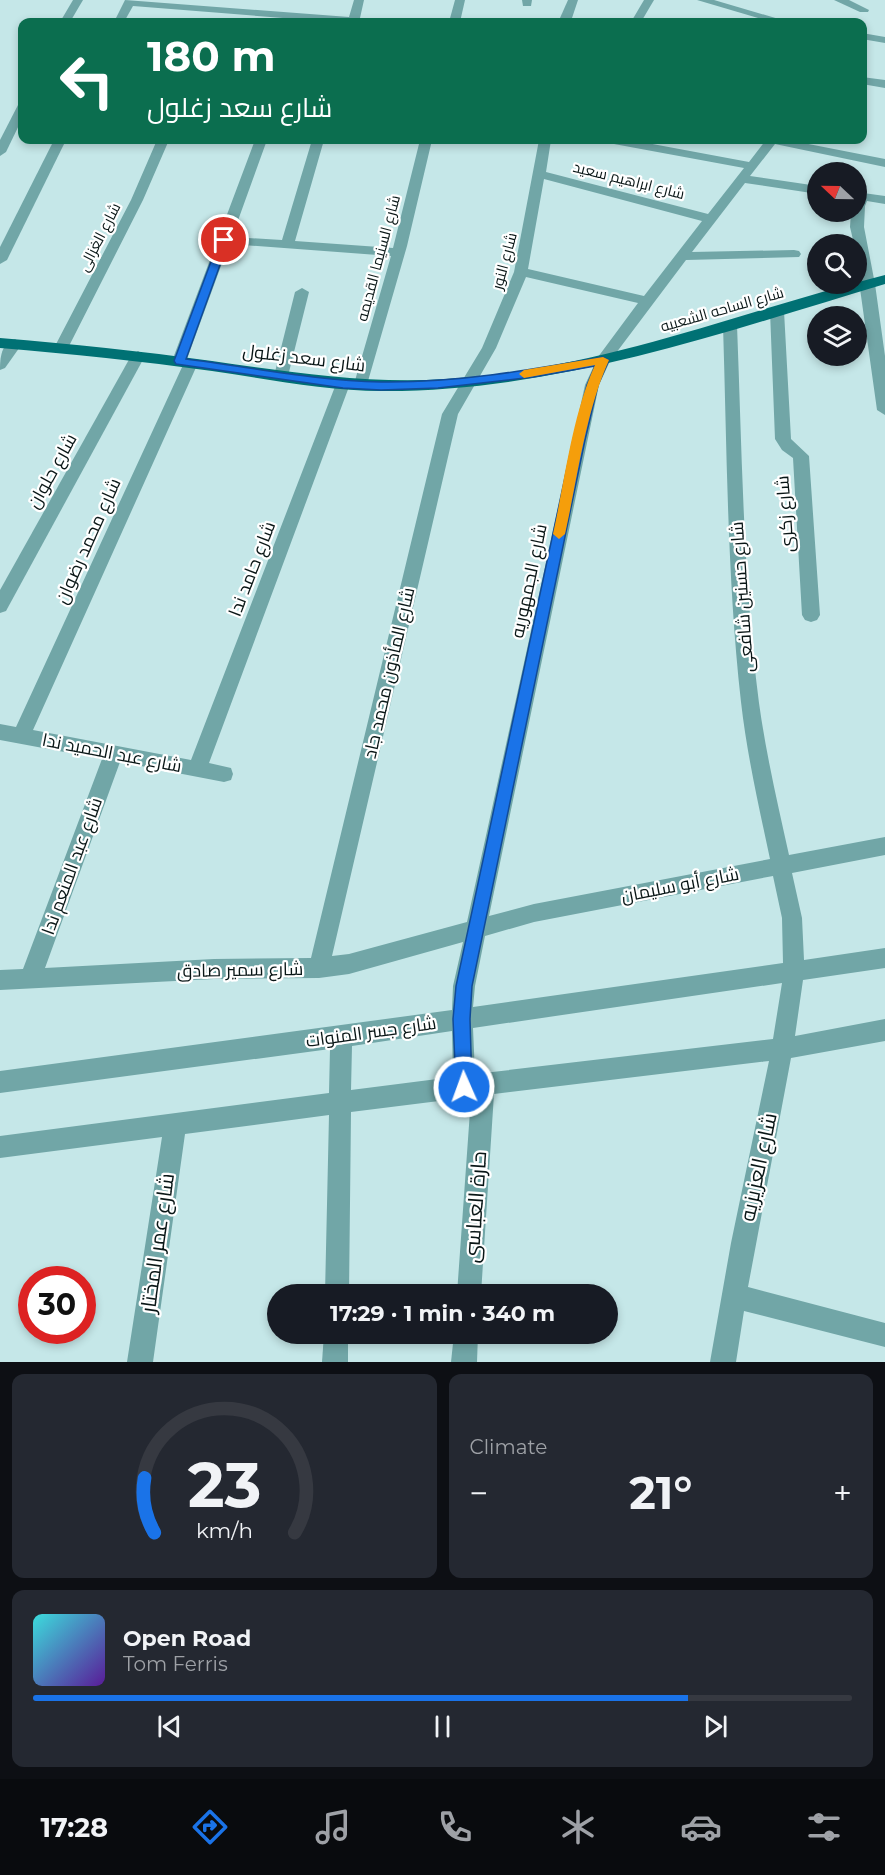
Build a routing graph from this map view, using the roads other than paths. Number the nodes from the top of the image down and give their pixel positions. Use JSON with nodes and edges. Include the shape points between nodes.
{"nodes":[{"id":1,"x":78,"y":0,"type":"edge"},
{"id":2,"x":359,"y":0,"type":"edge"},
{"id":3,"x":460,"y":0,"type":"edge"},
{"id":4,"x":573,"y":0,"type":"edge"},
{"id":5,"x":649,"y":0,"type":"edge"},
{"id":6,"x":702,"y":0,"type":"edge"},
{"id":7,"x":839,"y":0,"type":"edge"},
{"id":8,"x":129,"y":1,"type":"edge"},
{"id":9,"x":220,"y":5,"type":"edge"},
{"id":10,"x":867,"y":5,"type":"edge"},
{"id":11,"x":306,"y":16,"type":"edge"},
{"id":12,"x":67,"y":18,"type":"edge"},
{"id":13,"x":121,"y":18,"type":"edge"},
{"id":14,"x":322,"y":18,"type":"edge"},
{"id":15,"x":354,"y":18,"type":"edge"},
{"id":16,"x":456,"y":18,"type":"edge"},
{"id":17,"x":566,"y":18,"type":"dead end"},
{"id":18,"x":638,"y":18,"type":"edge"},
{"id":19,"x":768,"y":18,"type":"edge"},
{"id":20,"x":859,"y":18,"type":"edge"},
{"id":21,"x":867,"y":37,"type":"edge"},
{"id":22,"x":885,"y":40,"type":"edge"},
{"id":23,"x":867,"y":81,"type":"edge"},
{"id":24,"x":885,"y":84,"type":"edge"},
{"id":25,"x":18,"y":116,"type":"edge"},
{"id":26,"x":58,"y":144,"type":"edge"},
{"id":27,"x":161,"y":144,"type":"edge"},
{"id":28,"x":260,"y":144,"type":"edge"},
{"id":29,"x":317,"y":144,"type":"edge"},
{"id":30,"x":425,"y":144,"type":"edge"},
{"id":31,"x":544,"y":144,"type":"edge"},
{"id":32,"x":630,"y":144,"type":"edge"},
{"id":33,"x":769,"y":144,"type":"edge"},
{"id":34,"x":791,"y":144,"type":"edge"},
{"id":35,"x":0,"y":152,"type":"edge"},
{"id":36,"x":885,"y":164,"type":"edge"},
{"id":37,"x":746,"y":173,"type":"junction"},
{"id":38,"x":538,"y":174,"type":"junction"},
{"id":39,"x":807,"y":187,"type":"edge"},
{"id":40,"x":867,"y":197,"type":"edge"},
{"id":41,"x":885,"y":200,"type":"edge"},
{"id":42,"x":711,"y":219,"type":"junction"},
{"id":43,"x":857,"y":222,"type":"edge"},
{"id":44,"x":224,"y":240,"type":"junction"},
{"id":45,"x":287,"y":245,"type":"junction"},
{"id":46,"x":398,"y":252,"type":"junction"},
{"id":47,"x":794,"y":254,"type":"dead end"},
{"id":48,"x":682,"y":256,"type":"junction"},
{"id":49,"x":0,"y":260,"type":"edge"},
{"id":50,"x":521,"y":272,"type":"junction"},
{"id":51,"x":885,"y":279,"type":"edge"},
{"id":52,"x":868,"y":284,"type":"junction"},
{"id":53,"x":302,"y":292,"type":"dead end"},
{"id":54,"x":647,"y":301,"type":"junction"},
{"id":55,"x":777,"y":310,"type":"junction"},
{"id":56,"x":730,"y":325,"type":"junction"},
{"id":57,"x":8,"y":344,"type":"edge"},
{"id":58,"x":61,"y":348,"type":"junction"},
{"id":59,"x":138,"y":356,"type":"junction"},
{"id":60,"x":603,"y":360,"type":"junction"},
{"id":61,"x":185,"y":362,"type":"junction"},
{"id":62,"x":0,"y":365,"type":"edge"},
{"id":63,"x":281,"y":376,"type":"junction"},
{"id":64,"x":467,"y":381,"type":"junction"},
{"id":65,"x":343,"y":384,"type":"junction"},
{"id":66,"x":361,"y":384,"type":"junction"},
{"id":67,"x":885,"y":410,"type":"edge"},
{"id":68,"x":0,"y":606,"type":"edge"},
{"id":69,"x":811,"y":615,"type":"dead end"},
{"id":70,"x":0,"y":732,"type":"edge"},
{"id":71,"x":21,"y":736,"type":"junction"},
{"id":72,"x":114,"y":753,"type":"junction"},
{"id":73,"x":197,"y":769,"type":"junction"},
{"id":74,"x":224,"y":774,"type":"dead end"},
{"id":75,"x":885,"y":846,"type":"edge"},
{"id":76,"x":781,"y":866,"type":"junction"},
{"id":77,"x":475,"y":929,"type":"junction"},
{"id":78,"x":885,"y":958,"type":"edge"},
{"id":79,"x":319,"y":968,"type":"junction"},
{"id":80,"x":794,"y":973,"type":"junction"},
{"id":81,"x":30,"y":979,"type":"junction"},
{"id":82,"x":0,"y":980,"type":"edge"},
{"id":83,"x":462,"y":1019,"type":"junction"},
{"id":84,"x":885,"y":1030,"type":"edge"},
{"id":85,"x":341,"y":1037,"type":"junction"},
{"id":86,"x":782,"y":1049,"type":"junction"},
{"id":87,"x":0,"y":1082,"type":"edge"},
{"id":88,"x":474,"y":1085,"type":"junction"},
{"id":89,"x":339,"y":1103,"type":"junction"},
{"id":90,"x":175,"y":1124,"type":"junction"},
{"id":91,"x":0,"y":1147,"type":"edge"},
{"id":92,"x":337,"y":1284,"type":"edge"},
{"id":93,"x":469,"y":1284,"type":"edge"},
{"id":94,"x":734,"y":1296,"type":"junction"},
{"id":95,"x":885,"y":1335,"type":"edge"},
{"id":96,"x":336,"y":1344,"type":"edge"},
{"id":97,"x":465,"y":1344,"type":"edge"},
{"id":98,"x":140,"y":1362,"type":"edge"},
{"id":99,"x":335,"y":1362,"type":"edge"},
{"id":100,"x":464,"y":1362,"type":"edge"},
{"id":101,"x":723,"y":1362,"type":"edge"}],
"edges":[{"from":1,"to":12,"type":"street"},
{"from":2,"to":15,"type":"street"},
{"from":3,"to":16,"type":"street"},
{"from":4,"to":17,"type":"street"},
{"from":5,"to":18,"type":"street"},
{"from":6,"to":19,"type":"street"},
{"from":7,"to":10,"type":"street"},
{"from":8,"to":9,"type":"street"},
{"from":8,"to":13,"type":"street"},
{"from":9,"to":11,"type":"street"},
{"from":10,"to":20,"type":"street"},
{"from":11,"to":14,"type":"street"},
{"from":21,"to":22,"type":"street"},
{"from":23,"to":24,"type":"street"},
{"from":25,"to":35,"type":"street"},
{"from":26,"to":49,"type":"street"},
{"from":27,"to":58,"type":"street","name":"شارع الغزالى"},
{"from":28,"to":44,"type":"street","name":"شارع محمد رضوان"},
{"from":29,"to":45,"type":"street"},
{"from":30,"to":46,"type":"street","name":"شارع السنيما القديمه"},
{"from":31,"to":38,"type":"street","name":"شارع النور"},
{"from":32,"to":37,"type":"street"},
{"from":33,"to":37,"type":"street","name":"شارع الجمهوريه"},
{"from":34,"to":36,"type":"street"},
{"from":37,"to":39,"type":"street"},
{"from":37,"to":42,"type":"street","name":"شارع الجمهوريه"},
{"from":38,"to":42,"type":"street","name":"شارع ابراهيم سعيد"},
{"from":38,"to":50,"type":"street","name":"شارع النور"},
{"from":40,"to":41,"type":"street"},
{"from":42,"to":48,"type":"street","name":"شارع الجمهوريه"},
{"from":43,"to":52,"type":"street"},
{"from":44,"to":45,"type":"street"},
{"from":44,"to":61,"type":"street","name":"شارع محمد رضوان"},
{"from":45,"to":46,"type":"street"},
{"from":46,"to":66,"type":"street","name":"شارع السنيما القديمه"},
{"from":47,"to":48,"type":"street"},
{"from":48,"to":54,"type":"street","name":"شارع الجمهوريه"},
{"from":50,"to":54,"type":"street"},
{"from":50,"to":64,"type":"street","name":"شارع النور","via":[[489,348]]},
{"from":51,"to":52,"type":"main road","name":"شارع الساحه الشعبيه"},
{"from":52,"to":55,"type":"main road","name":"شارع الساحه الشعبيه"},
{"from":52,"to":67,"type":"street"},
{"from":53,"to":63,"type":"street"},
{"from":54,"to":60,"type":"street","name":"شارع الجمهوريه"},
{"from":55,"to":56,"type":"main road","name":"شارع الساحه الشعبيه"},
{"from":55,"to":69,"type":"street","name":"شارع زكرى","via":[[783,439],[801,456]]},
{"from":56,"to":60,"type":"main road","name":"شارع الساحه الشعبيه"},
{"from":56,"to":76,"type":"street","name":"شارع حسنين شافعى","via":[[735,506],[750,703]]},
{"from":57,"to":58,"type":"main road","name":"شارع سعد زغلول"},
{"from":57,"to":62,"type":"street"},
{"from":58,"to":59,"type":"main road","name":"شارع سعد زغلول"},
{"from":59,"to":61,"type":"main road","name":"شارع سعد زغلول"},
{"from":59,"to":68,"type":"street","name":"شارع حلوان"},
{"from":60,"to":64,"type":"main road","name":"شارع سعد زغلول"},
{"from":60,"to":77,"type":"street","name":"شارع الجمهوريه","via":[[592,385],[582,429]]},
{"from":61,"to":63,"type":"main road","name":"شارع سعد زغلول"},
{"from":61,"to":71,"type":"street","name":"شارع محمد رضوان"},
{"from":63,"to":65,"type":"main road","name":"شارع سعد زغلول"},
{"from":64,"to":66,"type":"main road","name":"شارع سعد زغلول"},
{"from":64,"to":79,"type":"street","name":"شارع المأذون محمد جاد","via":[[450,414]]},
{"from":65,"to":66,"type":"main road","name":"شارع سعد زغلول"},
{"from":65,"to":73,"type":"street","name":"شارع حامد ندا"},
{"from":70,"to":71,"type":"street","name":"شارع عبد الحميد ندا"},
{"from":71,"to":72,"type":"street","name":"شارع عبد الحميد ندا"},
{"from":72,"to":73,"type":"street","name":"شارع عبد الحميد ندا"},
{"from":72,"to":81,"type":"street","name":"شارع عبد المنعم ندا"},
{"from":73,"to":74,"type":"street","name":"شارع عبد الحميد ندا"},
{"from":75,"to":76,"type":"street","name":"شارع أبو سليمان"},
{"from":76,"to":77,"type":"street","name":"شارع أبو سليمان","via":[[534,913]]},
{"from":76,"to":80,"type":"street","name":"شارع حسنين شافعى","via":[[792,918]]},
{"from":77,"to":79,"type":"street","name":"شارع سمير صادق","via":[[378,957]]},
{"from":77,"to":83,"type":"street","name":"شارع الجمهوريه"},
{"from":78,"to":80,"type":"street","name":"شارع جسر المنوات"},
{"from":79,"to":81,"type":"street","name":"شارع سمير صادق"},
{"from":80,"to":83,"type":"street","name":"شارع جسر المنوات"},
{"from":80,"to":86,"type":"street","name":"شارع العزيزيه"},
{"from":81,"to":82,"type":"street","name":"شارع سمير صادق"},
{"from":83,"to":85,"type":"street","name":"شارع جسر المنوات"},
{"from":83,"to":88,"type":"street","name":"شارع الجمهوريه"},
{"from":84,"to":86,"type":"street"},
{"from":85,"to":87,"type":"street","name":"شارع جسر المنوات"},
{"from":85,"to":89,"type":"street"},
{"from":86,"to":88,"type":"street"},
{"from":86,"to":94,"type":"street","name":"شارع العزيزيه"},
{"from":88,"to":89,"type":"street"},
{"from":88,"to":93,"type":"street","name":"حارة العباسى"},
{"from":89,"to":90,"type":"street"},
{"from":89,"to":92,"type":"street"},
{"from":90,"to":91,"type":"street"},
{"from":90,"to":98,"type":"street","name":"شارع عمر المختار"},
{"from":94,"to":95,"type":"street"},
{"from":94,"to":101,"type":"street","name":"شارع العزيزيه"},
{"from":96,"to":99,"type":"street"},
{"from":97,"to":100,"type":"street"}]}
